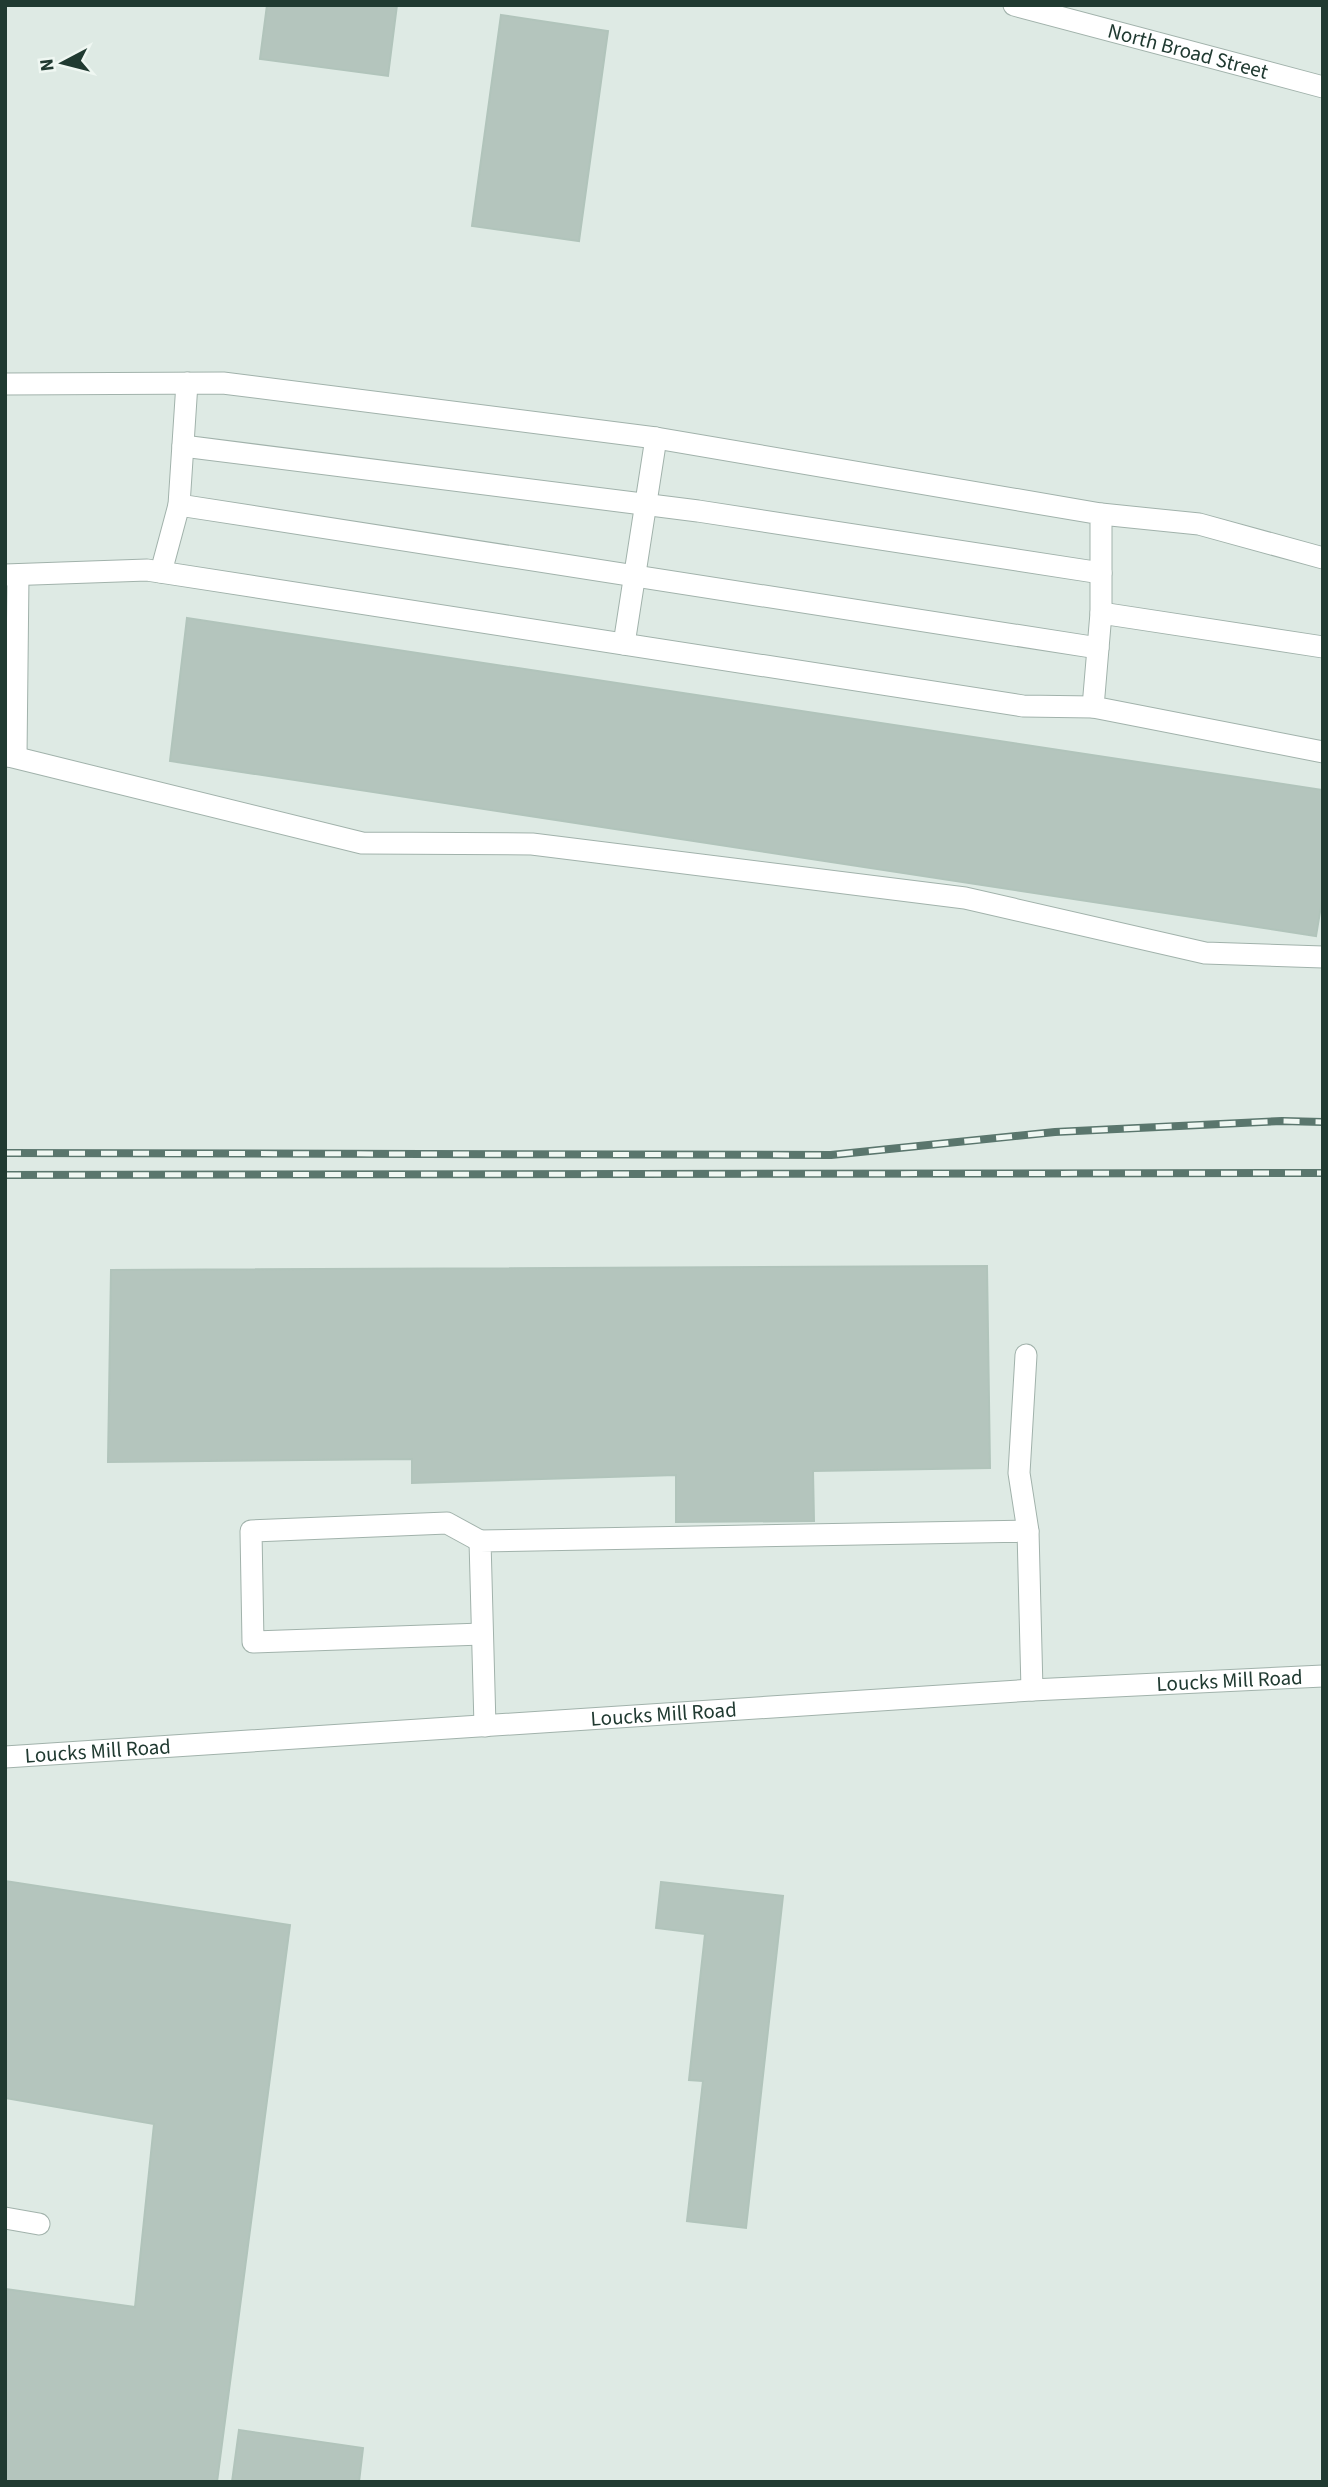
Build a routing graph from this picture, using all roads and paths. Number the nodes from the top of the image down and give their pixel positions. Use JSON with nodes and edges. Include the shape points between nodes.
{"nodes":[{"id":1,"x":1014,"y":5,"type":"edge"},
{"id":2,"x":1323,"y":87,"type":"edge"},
{"id":3,"x":187,"y":383,"type":"junction"},
{"id":4,"x":5,"y":384,"type":"edge"},
{"id":5,"x":656,"y":438,"type":"junction"},
{"id":6,"x":183,"y":446,"type":"junction"},
{"id":7,"x":646,"y":504,"type":"junction"},
{"id":8,"x":179,"y":505,"type":"junction"},
{"id":9,"x":1101,"y":514,"type":"junction"},
{"id":10,"x":1323,"y":558,"type":"edge"},
{"id":11,"x":161,"y":572,"type":"junction"},
{"id":12,"x":1101,"y":573,"type":"junction"},
{"id":13,"x":12,"y":575,"type":"edge"},
{"id":14,"x":637,"y":576,"type":"junction"},
{"id":15,"x":1101,"y":613,"type":"junction"},
{"id":16,"x":625,"y":644,"type":"junction"},
{"id":17,"x":1323,"y":647,"type":"edge"},
{"id":18,"x":1098,"y":648,"type":"junction"},
{"id":19,"x":1093,"y":707,"type":"junction"},
{"id":20,"x":1323,"y":752,"type":"edge"},
{"id":21,"x":7,"y":756,"type":"edge"},
{"id":22,"x":1323,"y":957,"type":"edge"},
{"id":23,"x":1026,"y":1355,"type":"dead end"},
{"id":24,"x":1028,"y":1531,"type":"junction"},
{"id":25,"x":480,"y":1541,"type":"junction"},
{"id":26,"x":482,"y":1634,"type":"junction"},
{"id":27,"x":1323,"y":1676,"type":"edge"},
{"id":28,"x":1032,"y":1690,"type":"junction"},
{"id":29,"x":485,"y":1726,"type":"junction"},
{"id":30,"x":5,"y":1757,"type":"edge"},
{"id":31,"x":5,"y":2218,"type":"edge"},
{"id":32,"x":39,"y":2224,"type":"dead end"}],
"edges":[{"from":1,"to":2,"type":"street","name":"North Broad Street"},
{"from":3,"to":4,"type":"street"},
{"from":3,"to":5,"type":"street","via":[[223,383]]},
{"from":3,"to":6,"type":"street"},
{"from":5,"to":7,"type":"street"},
{"from":5,"to":9,"type":"street"},
{"from":6,"to":7,"type":"street"},
{"from":6,"to":8,"type":"street"},
{"from":7,"to":12,"type":"street"},
{"from":7,"to":14,"type":"street"},
{"from":8,"to":11,"type":"street"},
{"from":8,"to":14,"type":"street"},
{"from":9,"to":10,"type":"street","via":[[1199,524]]},
{"from":9,"to":12,"type":"street"},
{"from":11,"to":13,"type":"street"},
{"from":11,"to":16,"type":"street"},
{"from":12,"to":15,"type":"street"},
{"from":13,"to":21,"type":"street","via":[[16,756]]},
{"from":14,"to":16,"type":"street"},
{"from":14,"to":18,"type":"street"},
{"from":15,"to":17,"type":"street"},
{"from":15,"to":18,"type":"street"},
{"from":16,"to":19,"type":"street","via":[[1023,705]]},
{"from":18,"to":19,"type":"street"},
{"from":19,"to":20,"type":"street"},
{"from":21,"to":22,"type":"street","via":[[362,843],[545,845],[965,898],[1205,953]]},
{"from":23,"to":24,"type":"street","via":[[1018,1473]]},
{"from":24,"to":25,"type":"street"},
{"from":24,"to":28,"type":"street"},
{"from":25,"to":26,"type":"street"},
{"from":25,"to":26,"type":"street","via":[[447,1523],[251,1531],[253,1642]]},
{"from":26,"to":29,"type":"street"},
{"from":27,"to":28,"type":"street","name":"Loucks Mill Road"},
{"from":28,"to":29,"type":"street","name":"Loucks Mill Road"},
{"from":29,"to":30,"type":"street","name":"Loucks Mill Road"},
{"from":31,"to":32,"type":"street"}]}
